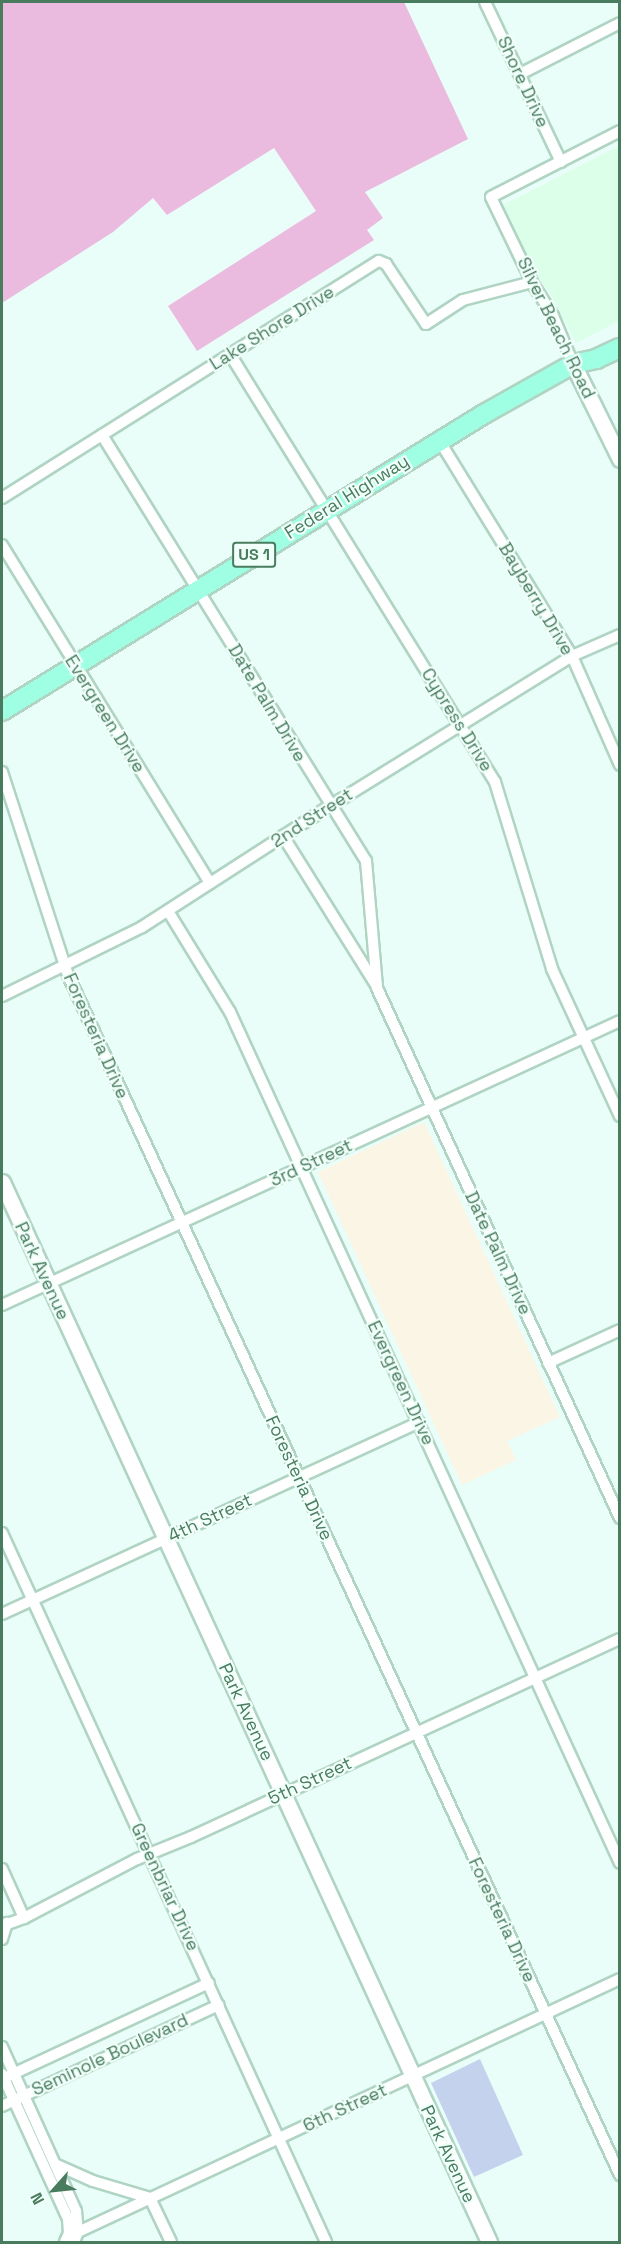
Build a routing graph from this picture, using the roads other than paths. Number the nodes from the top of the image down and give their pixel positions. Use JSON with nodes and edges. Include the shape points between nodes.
{"nodes":[{"id":1,"x":485,"y":2,"type":"edge"},
{"id":2,"x":620,"y":23,"type":"edge"},
{"id":3,"x":520,"y":74,"type":"junction"},
{"id":4,"x":620,"y":132,"type":"edge"},
{"id":5,"x":561,"y":162,"type":"junction"},
{"id":6,"x":532,"y":282,"type":"junction"},
{"id":7,"x":620,"y":335,"type":"edge"},
{"id":8,"x":620,"y":348,"type":"edge"},
{"id":9,"x":230,"y":354,"type":"junction"},
{"id":10,"x":575,"y":363,"type":"junction"},
{"id":11,"x":102,"y":435,"type":"junction"},
{"id":12,"x":439,"y":440,"type":"junction"},
{"id":13,"x":620,"y":459,"type":"edge"},
{"id":14,"x":2,"y":498,"type":"edge"},
{"id":15,"x":327,"y":510,"type":"junction"},
{"id":16,"x":2,"y":545,"type":"edge"},
{"id":17,"x":197,"y":590,"type":"junction"},
{"id":18,"x":620,"y":635,"type":"edge"},
{"id":19,"x":572,"y":656,"type":"junction"},
{"id":20,"x":75,"y":665,"type":"junction"},
{"id":21,"x":2,"y":711,"type":"edge"},
{"id":22,"x":460,"y":725,"type":"junction"},
{"id":23,"x":620,"y":765,"type":"edge"},
{"id":24,"x":2,"y":772,"type":"edge"},
{"id":25,"x":330,"y":806,"type":"junction"},
{"id":26,"x":283,"y":836,"type":"junction"},
{"id":27,"x":210,"y":883,"type":"junction"},
{"id":28,"x":168,"y":911,"type":"junction"},
{"id":29,"x":65,"y":967,"type":"junction"},
{"id":30,"x":377,"y":988,"type":"junction"},
{"id":31,"x":2,"y":996,"type":"edge"},
{"id":32,"x":620,"y":1021,"type":"edge"},
{"id":33,"x":584,"y":1038,"type":"junction"},
{"id":34,"x":431,"y":1108,"type":"junction"},
{"id":35,"x":620,"y":1116,"type":"edge"},
{"id":36,"x":302,"y":1167,"type":"junction"},
{"id":37,"x":2,"y":1182,"type":"edge"},
{"id":38,"x":182,"y":1222,"type":"junction"},
{"id":39,"x":48,"y":1284,"type":"junction"},
{"id":40,"x":2,"y":1305,"type":"edge"},
{"id":41,"x":620,"y":1330,"type":"edge"},
{"id":42,"x":548,"y":1363,"type":"junction"},
{"id":43,"x":419,"y":1422,"type":"junction"},
{"id":44,"x":299,"y":1478,"type":"junction"},
{"id":45,"x":620,"y":1518,"type":"edge"},
{"id":46,"x":2,"y":1533,"type":"edge"},
{"id":47,"x":166,"y":1539,"type":"junction"},
{"id":48,"x":32,"y":1600,"type":"junction"},
{"id":49,"x":2,"y":1614,"type":"edge"},
{"id":50,"x":620,"y":1639,"type":"edge"},
{"id":51,"x":536,"y":1677,"type":"junction"},
{"id":52,"x":416,"y":1733,"type":"junction"},
{"id":53,"x":283,"y":1792,"type":"junction"},
{"id":54,"x":149,"y":1855,"type":"junction"},
{"id":55,"x":620,"y":1863,"type":"edge"},
{"id":56,"x":2,"y":1869,"type":"edge"},
{"id":57,"x":24,"y":1918,"type":"junction"},
{"id":58,"x":4,"y":1925,"type":"edge"},
{"id":59,"x":2,"y":1939,"type":"edge"},
{"id":60,"x":620,"y":1979,"type":"edge"},
{"id":61,"x":209,"y":1983,"type":"junction"},
{"id":62,"x":219,"y":2005,"type":"junction"},
{"id":63,"x":546,"y":2013,"type":"junction"},
{"id":64,"x":2,"y":2047,"type":"edge"},
{"id":65,"x":5,"y":2076,"type":"edge"},
{"id":66,"x":412,"y":2076,"type":"junction"},
{"id":67,"x":18,"y":2098,"type":"junction"},
{"id":68,"x":2,"y":2106,"type":"edge"},
{"id":69,"x":278,"y":2139,"type":"junction"},
{"id":70,"x":57,"y":2165,"type":"junction"},
{"id":71,"x":620,"y":2175,"type":"edge"},
{"id":72,"x":150,"y":2198,"type":"junction"},
{"id":73,"x":72,"y":2238,"type":"edge"},
{"id":74,"x":171,"y":2242,"type":"edge"},
{"id":75,"x":326,"y":2242,"type":"edge"},
{"id":76,"x":489,"y":2242,"type":"edge"}],
"edges":[{"from":1,"to":3,"type":"street","name":"Shore Drive"},
{"from":2,"to":3,"type":"street"},
{"from":3,"to":5,"type":"street","name":"Shore Drive"},
{"from":4,"to":5,"type":"street"},
{"from":5,"to":6,"type":"street","name":"Silver Beach Road","via":[[491,197]]},
{"from":6,"to":9,"type":"street","name":"Lake Shore Drive","via":[[463,300],[426,324],[386,264],[380,261]]},
{"from":6,"to":10,"type":"street","name":"Silver Beach Road"},
{"from":7,"to":10,"type":"main road","number":"US 1","via":[[591,349]]},
{"from":8,"to":10,"type":"main road","number":"US 1"},
{"from":9,"to":11,"type":"street","name":"Lake Shore Drive"},
{"from":9,"to":15,"type":"street","name":"Cypress Drive"},
{"from":10,"to":12,"type":"main road","name":"Federal Highway","number":"US 1"},
{"from":10,"to":13,"type":"street","name":"Silver Beach Road"},
{"from":11,"to":14,"type":"street","name":"Lake Shore Drive"},
{"from":11,"to":17,"type":"street","name":"Date Palm Drive"},
{"from":12,"to":15,"type":"main road","name":"Federal Highway","number":"US 1"},
{"from":12,"to":19,"type":"street","name":"Bayberry Drive"},
{"from":15,"to":17,"type":"main road","name":"Federal Highway","number":"US 1"},
{"from":15,"to":22,"type":"street","name":"Cypress Drive"},
{"from":16,"to":20,"type":"street","name":"Evergreen Drive"},
{"from":17,"to":20,"type":"main road","name":"Federal Highway","number":"US 1"},
{"from":17,"to":25,"type":"street","name":"Date Palm Drive"},
{"from":18,"to":19,"type":"street","name":"2nd Street"},
{"from":19,"to":22,"type":"street","name":"2nd Street"},
{"from":19,"to":23,"type":"street","name":"Bayberry Drive"},
{"from":20,"to":21,"type":"main road","name":"Federal Highway","number":"US 1"},
{"from":20,"to":27,"type":"street","name":"Evergreen Drive"},
{"from":22,"to":25,"type":"street","name":"2nd Street"},
{"from":22,"to":33,"type":"street","name":"Cypress Drive","via":[[495,782],[552,969]]},
{"from":24,"to":29,"type":"street","name":"Foresteria Drive"},
{"from":25,"to":26,"type":"street","name":"2nd Street"},
{"from":25,"to":30,"type":"street","name":"Date Palm Drive","via":[[366,861]]},
{"from":26,"to":27,"type":"street","name":"2nd Street"},
{"from":26,"to":30,"type":"street","name":"Date Palm Drive"},
{"from":27,"to":28,"type":"street","name":"2nd Street"},
{"from":28,"to":29,"type":"street","name":"2nd Street"},
{"from":28,"to":36,"type":"street","name":"Evergreen Drive","via":[[230,1012]]},
{"from":29,"to":31,"type":"street","name":"2nd Street"},
{"from":29,"to":38,"type":"street","name":"Foresteria Drive"},
{"from":30,"to":34,"type":"street","name":"Date Palm Drive"},
{"from":32,"to":33,"type":"street","name":"3rd Street"},
{"from":33,"to":34,"type":"street","name":"3rd Street"},
{"from":33,"to":35,"type":"street","name":"Cypress Drive"},
{"from":34,"to":36,"type":"street","name":"3rd Street"},
{"from":34,"to":42,"type":"street","name":"Date Palm Drive"},
{"from":36,"to":38,"type":"street","name":"3rd Street"},
{"from":36,"to":43,"type":"street","name":"Evergreen Drive"},
{"from":37,"to":39,"type":"street","name":"Park Avenue"},
{"from":38,"to":39,"type":"street","name":"3rd Street"},
{"from":38,"to":44,"type":"street","name":"Foresteria Drive"},
{"from":39,"to":40,"type":"street","name":"3rd Street"},
{"from":39,"to":47,"type":"street","name":"Park Avenue"},
{"from":41,"to":42,"type":"street"},
{"from":42,"to":45,"type":"street","name":"Date Palm Drive"},
{"from":43,"to":44,"type":"street","name":"4th Street"},
{"from":43,"to":51,"type":"street","name":"Evergreen Drive"},
{"from":44,"to":47,"type":"street","name":"4th Street"},
{"from":44,"to":52,"type":"street","name":"Foresteria Drive"},
{"from":46,"to":48,"type":"street","name":"Greenbriar Drive"},
{"from":47,"to":48,"type":"street","name":"4th Street"},
{"from":47,"to":53,"type":"street","name":"Park Avenue"},
{"from":48,"to":49,"type":"street","name":"4th Street"},
{"from":48,"to":54,"type":"street","name":"Greenbriar Drive"},
{"from":50,"to":51,"type":"street","name":"5th Street"},
{"from":51,"to":52,"type":"street","name":"5th Street"},
{"from":51,"to":55,"type":"street","name":"Evergreen Drive"},
{"from":52,"to":53,"type":"street","name":"5th Street"},
{"from":52,"to":63,"type":"street","name":"Foresteria Drive"},
{"from":53,"to":54,"type":"street","name":"5th Street"},
{"from":53,"to":66,"type":"street","name":"Park Avenue"},
{"from":54,"to":57,"type":"street","name":"5th Street"},
{"from":54,"to":61,"type":"street","name":"Greenbriar Drive"},
{"from":56,"to":57,"type":"street"},
{"from":57,"to":58,"type":"street","name":"5th Street"},
{"from":58,"to":59,"type":"street"},
{"from":60,"to":63,"type":"street","name":"6th Street"},
{"from":61,"to":62,"type":"street","name":"Greenbriar Drive"},
{"from":61,"to":65,"type":"street","name":"Seminole Boulevard"},
{"from":62,"to":67,"type":"street","name":"Seminole Boulevard"},
{"from":62,"to":69,"type":"street","name":"Greenbriar Drive"},
{"from":63,"to":66,"type":"street","name":"6th Street"},
{"from":63,"to":71,"type":"street","name":"Foresteria Drive"},
{"from":64,"to":65,"type":"street"},
{"from":65,"to":67,"type":"street"},
{"from":66,"to":69,"type":"street","name":"6th Street"},
{"from":66,"to":76,"type":"street","name":"Park Avenue"},
{"from":67,"to":68,"type":"street","name":"Seminole Boulevard"},
{"from":67,"to":70,"type":"street"},
{"from":67,"to":73,"type":"street","via":[[64,2208]]},
{"from":69,"to":72,"type":"street","name":"6th Street"},
{"from":69,"to":75,"type":"street","name":"Greenbriar Drive"},
{"from":70,"to":72,"type":"street","via":[[93,2181]]},
{"from":70,"to":73,"type":"street","via":[[76,2211]]},
{"from":72,"to":73,"type":"street","name":"6th Street"},
{"from":72,"to":74,"type":"street"}]}
